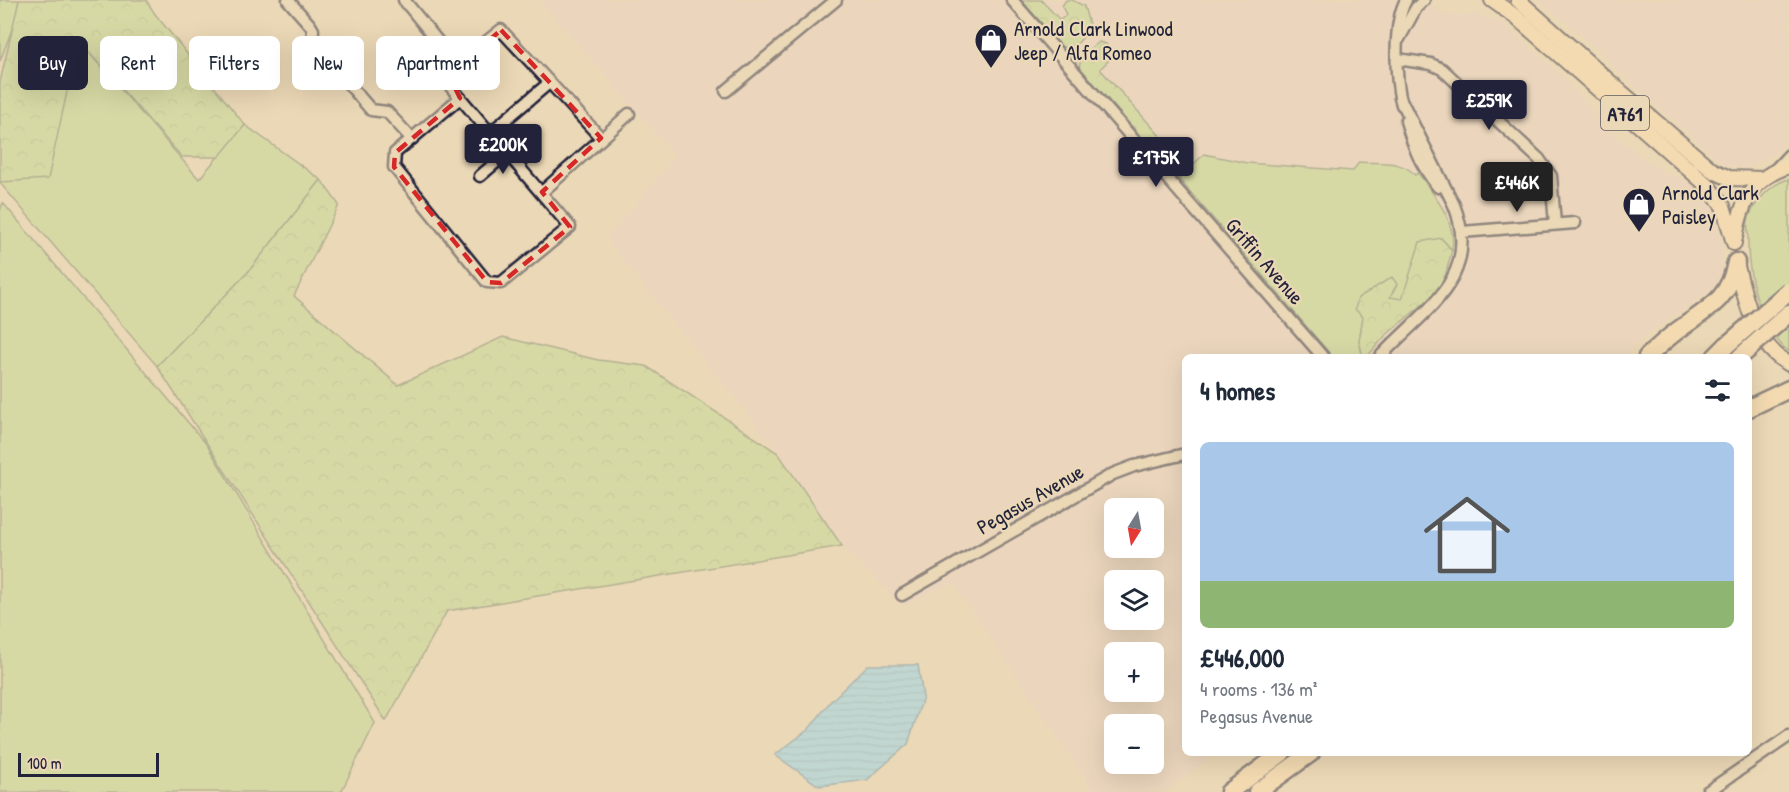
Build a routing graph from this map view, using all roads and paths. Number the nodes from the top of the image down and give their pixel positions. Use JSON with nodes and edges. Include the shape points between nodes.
{"nodes":[{"id":1,"x":288,"y":0,"type":"edge"},
{"id":2,"x":405,"y":0,"type":"edge"},
{"id":3,"x":836,"y":0,"type":"edge"},
{"id":4,"x":1012,"y":0,"type":"edge"},
{"id":5,"x":1406,"y":0,"type":"edge"},
{"id":6,"x":1424,"y":0,"type":"edge"},
{"id":7,"x":1492,"y":0,"type":"edge"},
{"id":8,"x":1518,"y":0,"type":"edge"},
{"id":9,"x":434,"y":36,"type":"edge"},
{"id":10,"x":493,"y":36,"type":"edge"},
{"id":11,"x":1398,"y":39,"type":"junction"},
{"id":12,"x":1397,"y":58,"type":"junction"},
{"id":13,"x":549,"y":83,"type":"junction"},
{"id":14,"x":453,"y":90,"type":"edge"},
{"id":15,"x":726,"y":92,"type":"dead end"},
{"id":16,"x":460,"y":98,"type":"junction"},
{"id":17,"x":629,"y":114,"type":"dead end"},
{"id":18,"x":490,"y":133,"type":"junction"},
{"id":19,"x":601,"y":138,"type":"junction"},
{"id":20,"x":412,"y":139,"type":"junction"},
{"id":21,"x":507,"y":153,"type":"junction"},
{"id":22,"x":1789,"y":155,"type":"edge"},
{"id":23,"x":1789,"y":166,"type":"edge"},
{"id":24,"x":480,"y":176,"type":"dead end"},
{"id":25,"x":1767,"y":176,"type":"junction"},
{"id":26,"x":542,"y":192,"type":"junction"},
{"id":27,"x":1575,"y":223,"type":"dead end"},
{"id":28,"x":1555,"y":224,"type":"junction"},
{"id":29,"x":1462,"y":232,"type":"junction"},
{"id":30,"x":1734,"y":243,"type":"junction"},
{"id":31,"x":1736,"y":261,"type":"junction"},
{"id":32,"x":1789,"y":291,"type":"edge"},
{"id":33,"x":1789,"y":313,"type":"edge"},
{"id":34,"x":1727,"y":353,"type":"edge"},
{"id":35,"x":1320,"y":354,"type":"edge"},
{"id":36,"x":1383,"y":354,"type":"edge"},
{"id":37,"x":1650,"y":354,"type":"edge"},
{"id":38,"x":1789,"y":364,"type":"edge"},
{"id":39,"x":1789,"y":389,"type":"edge"},
{"id":40,"x":1752,"y":407,"type":"edge"},
{"id":41,"x":1182,"y":455,"type":"edge"},
{"id":42,"x":902,"y":595,"type":"dead end"},
{"id":43,"x":1789,"y":736,"type":"edge"},
{"id":44,"x":1278,"y":756,"type":"edge"},
{"id":45,"x":1307,"y":756,"type":"edge"},
{"id":46,"x":1229,"y":792,"type":"edge"},
{"id":47,"x":1257,"y":792,"type":"edge"},
{"id":48,"x":1707,"y":792,"type":"edge"}],
"edges":[{"from":1,"to":20,"type":"street","via":[[310,25],[312,40],[342,78],[371,110],[387,112]]},
{"from":2,"to":9,"type":"street"},
{"from":3,"to":15,"type":"street"},
{"from":4,"to":35,"type":"street","name":"Griffin Avenue"},
{"from":5,"to":11,"type":"street","via":[[1398,22]]},
{"from":6,"to":11,"type":"street"},
{"from":7,"to":30,"type":"main road","number":"A761","via":[[1708,186],[1723,207]]},
{"from":8,"to":25,"type":"main road","number":"A761","via":[[1712,170],[1729,178]]},
{"from":10,"to":13,"type":"street","via":[[501,30]]},
{"from":11,"to":12,"type":"street"},
{"from":12,"to":28,"type":"street","via":[[1442,69],[1539,159],[1551,177]]},
{"from":12,"to":29,"type":"street","via":[[1400,98],[1454,205]]},
{"from":13,"to":18,"type":"street"},
{"from":13,"to":19,"type":"street"},
{"from":14,"to":16,"type":"street"},
{"from":16,"to":18,"type":"street"},
{"from":16,"to":20,"type":"street"},
{"from":17,"to":19,"type":"street"},
{"from":18,"to":21,"type":"street"},
{"from":19,"to":26,"type":"street"},
{"from":20,"to":26,"type":"street","via":[[395,153],[394,167],[487,282],[501,284],[570,226]]},
{"from":21,"to":24,"type":"street"},
{"from":21,"to":26,"type":"street"},
{"from":22,"to":25,"type":"street"},
{"from":23,"to":25,"type":"main road"},
{"from":25,"to":30,"type":"main road","via":[[1745,200]]},
{"from":27,"to":28,"type":"street"},
{"from":28,"to":29,"type":"street"},
{"from":29,"to":36,"type":"street","via":[[1459,267],[1446,291]]},
{"from":30,"to":31,"type":"main road"},
{"from":31,"to":37,"type":"highway","via":[[1726,290],[1716,303]]},
{"from":31,"to":38,"type":"main road","via":[[1757,330],[1773,352]]},
{"from":32,"to":34,"type":"highway","bridge":true},
{"from":33,"to":34,"type":"highway","bridge":true},
{"from":39,"to":40,"type":"highway"},
{"from":41,"to":42,"type":"street","name":"Pegasus Avenue","via":[[1113,474]]},
{"from":43,"to":48,"type":"street"},
{"from":44,"to":46,"type":"highway"},
{"from":45,"to":47,"type":"highway"}]}
